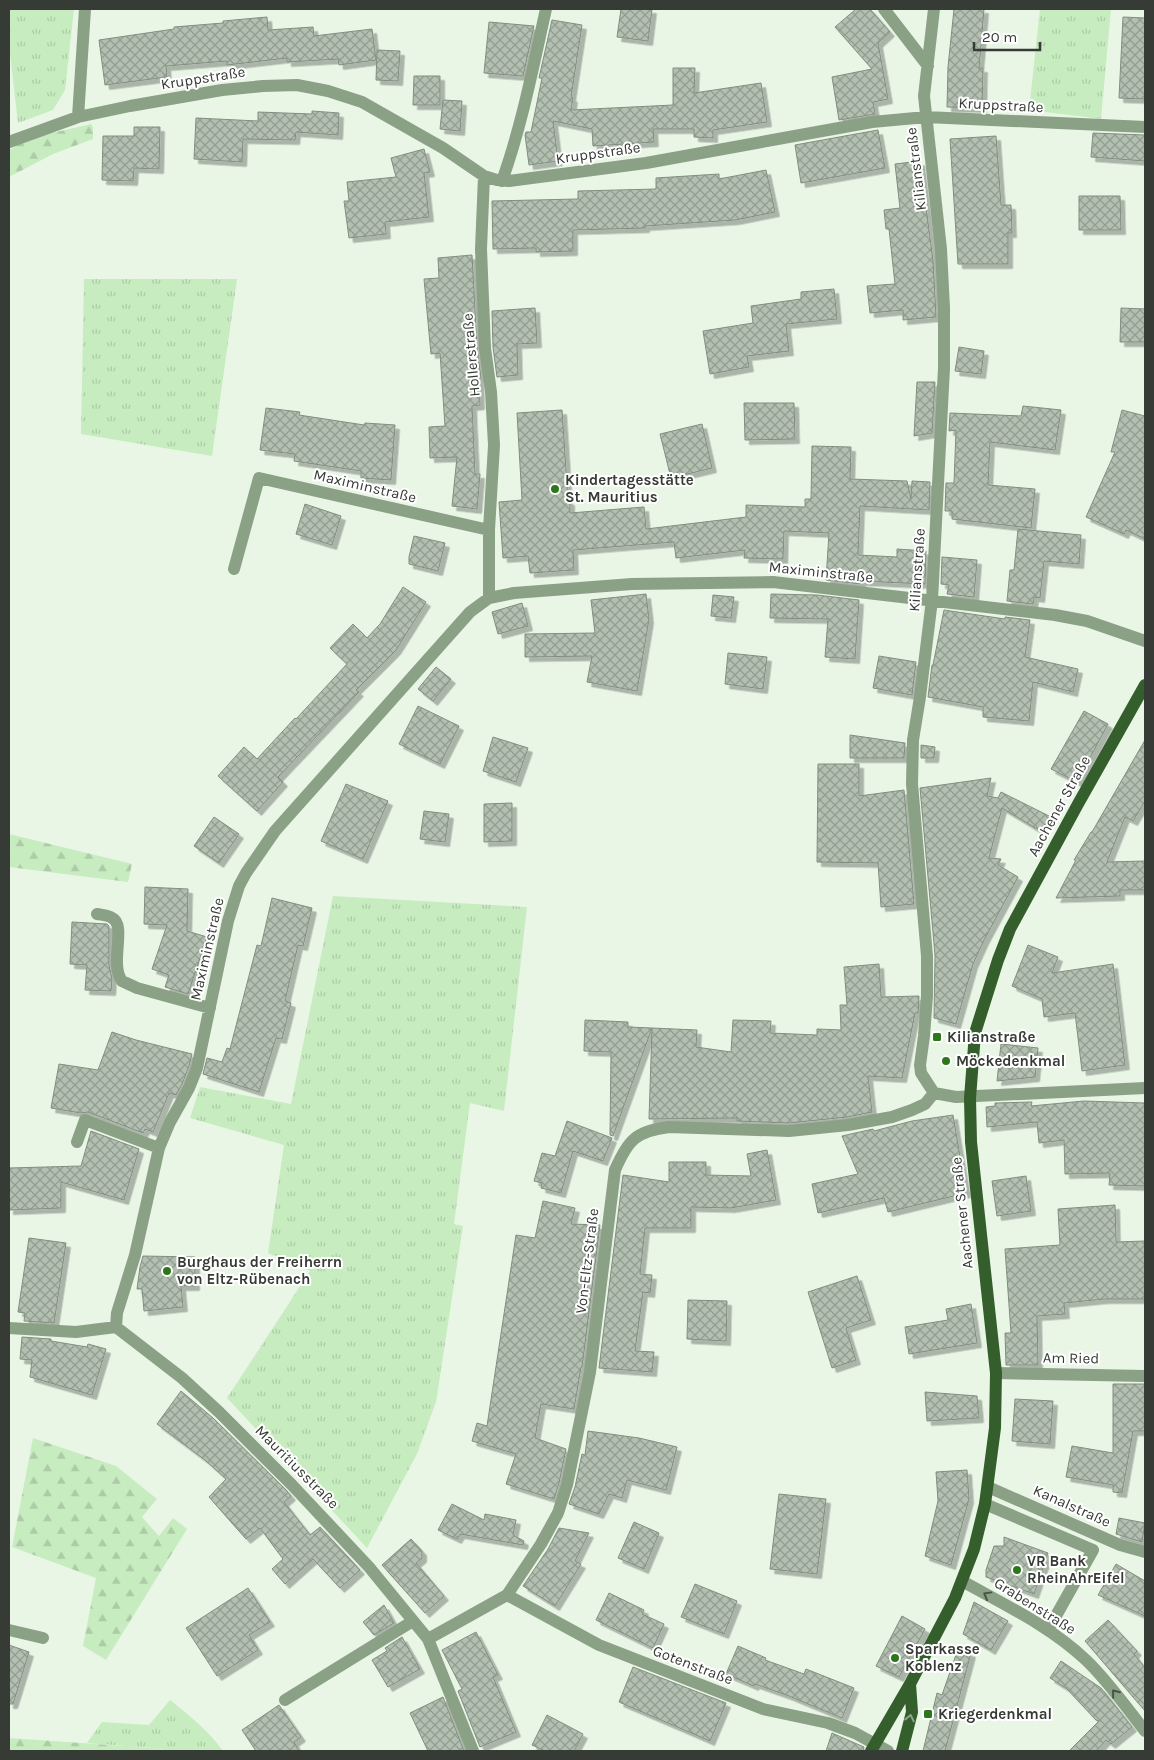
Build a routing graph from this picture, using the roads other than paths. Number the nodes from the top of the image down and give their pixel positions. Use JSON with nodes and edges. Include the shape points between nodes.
{"nodes":[{"id":1,"x":85,"y":9,"type":"edge"},
{"id":2,"x":546,"y":9,"type":"edge"},
{"id":3,"x":884,"y":9,"type":"edge"},
{"id":4,"x":934,"y":9,"type":"edge"},
{"id":5,"x":928,"y":66,"type":"junction"},
{"id":6,"x":78,"y":117,"type":"junction"},
{"id":7,"x":926,"y":117,"type":"junction"},
{"id":8,"x":1145,"y":128,"type":"edge"},
{"id":9,"x":9,"y":142,"type":"edge"},
{"id":10,"x":484,"y":176,"type":"junction"},
{"id":11,"x":502,"y":181,"type":"junction"},
{"id":12,"x":489,"y":530,"type":"junction"},
{"id":13,"x":234,"y":569,"type":"dead end"},
{"id":14,"x":489,"y":598,"type":"junction"},
{"id":15,"x":932,"y":600,"type":"junction"},
{"id":16,"x":1145,"y":641,"type":"edge"},
{"id":17,"x":1145,"y":685,"type":"edge"},
{"id":18,"x":97,"y":914,"type":"dead end"},
{"id":19,"x":210,"y":1008,"type":"junction"},
{"id":20,"x":1145,"y":1088,"type":"edge"},
{"id":21,"x":934,"y":1093,"type":"junction"},
{"id":22,"x":970,"y":1098,"type":"junction"},
{"id":23,"x":77,"y":1142,"type":"dead end"},
{"id":24,"x":159,"y":1148,"type":"junction"},
{"id":25,"x":9,"y":1328,"type":"edge"},
{"id":26,"x":116,"y":1328,"type":"junction"},
{"id":27,"x":996,"y":1373,"type":"junction"},
{"id":28,"x":1145,"y":1376,"type":"edge"},
{"id":29,"x":988,"y":1487,"type":"junction"},
{"id":30,"x":985,"y":1504,"type":"junction"},
{"id":31,"x":1145,"y":1552,"type":"edge"},
{"id":32,"x":962,"y":1582,"type":"junction"},
{"id":33,"x":507,"y":1595,"type":"junction"},
{"id":34,"x":413,"y":1621,"type":"junction"},
{"id":35,"x":9,"y":1630,"type":"edge"},
{"id":36,"x":1048,"y":1630,"type":"junction"},
{"id":37,"x":43,"y":1638,"type":"dead end"},
{"id":38,"x":428,"y":1639,"type":"junction"},
{"id":39,"x":910,"y":1684,"type":"junction"},
{"id":40,"x":285,"y":1700,"type":"dead end"},
{"id":41,"x":1145,"y":1731,"type":"edge"},
{"id":42,"x":873,"y":1748,"type":"edge"},
{"id":43,"x":473,"y":1751,"type":"edge"},
{"id":44,"x":888,"y":1751,"type":"edge"},
{"id":45,"x":902,"y":1751,"type":"edge"}],
"edges":[{"from":1,"to":6,"type":"street"},
{"from":2,"to":11,"type":"street","via":[[527,97]]},
{"from":3,"to":5,"type":"street"},
{"from":4,"to":5,"type":"street","name":"Kilianstraße"},
{"from":5,"to":7,"type":"street","name":"Kilianstraße","via":[[924,96]]},
{"from":6,"to":9,"type":"street","name":"Kruppstraße"},
{"from":6,"to":10,"type":"street","name":"Kruppstraße","via":[[222,90],[297,85],[362,102],[443,148]]},
{"from":7,"to":8,"type":"street","name":"Kruppstraße"},
{"from":7,"to":11,"type":"street","name":"Kruppstraße","via":[[872,122],[646,163]]},
{"from":7,"to":15,"type":"street","name":"Kilianstraße","via":[[941,249],[944,308]]},
{"from":10,"to":11,"type":"street","name":"Kruppstraße"},
{"from":10,"to":12,"type":"street","name":"Hollerstraße","via":[[481,249],[485,348],[494,445]]},
{"from":12,"to":13,"type":"street","name":"Maximinstraße","via":[[259,478]]},
{"from":12,"to":14,"type":"street"},
{"from":14,"to":15,"type":"street","name":"Maximinstraße","via":[[514,593],[632,584],[773,582]]},
{"from":14,"to":19,"type":"street","name":"Maximinstraße","via":[[470,612],[275,831],[251,866],[239,886],[228,920]]},
{"from":15,"to":16,"type":"street","name":"Maximinstraße","via":[[1087,621]]},
{"from":15,"to":21,"type":"street","name":"Kilianstraße","via":[[913,740],[912,784],[927,956],[925,1028],[920,1065],[921,1074]]},
{"from":17,"to":22,"type":"main road","name":"Aachener Straße","via":[[1010,929],[975,1032]]},
{"from":18,"to":19,"type":"street","via":[[117,922],[116,969],[122,981]]},
{"from":19,"to":24,"type":"street","name":"Maximinstraße","via":[[197,1068]]},
{"from":20,"to":22,"type":"street"},
{"from":21,"to":22,"type":"street"},
{"from":21,"to":33,"type":"street","name":"Von-Eltz-Straße","via":[[925,1104],[912,1110],[848,1125],[790,1131],[669,1127],[649,1130],[634,1139],[622,1153],[615,1170],[590,1372],[567,1485],[541,1544]]},
{"from":22,"to":27,"type":"main road","name":"Aachener Straße","via":[[971,1142]]},
{"from":23,"to":24,"type":"street","via":[[85,1120]]},
{"from":24,"to":26,"type":"street","name":"Maximinstraße","via":[[135,1255],[117,1313]]},
{"from":25,"to":26,"type":"street","via":[[48,1332]]},
{"from":26,"to":34,"type":"street","name":"Mauritiusstraße","via":[[182,1378],[226,1419],[333,1527]]},
{"from":27,"to":28,"type":"street","name":"Am Ried"},
{"from":27,"to":29,"type":"main road","name":"Aachener Straße","via":[[995,1428]]},
{"from":29,"to":30,"type":"main road","name":"Aachener Straße"},
{"from":29,"to":31,"type":"street","name":"Kanalstraße","via":[[1120,1545]]},
{"from":30,"to":32,"type":"main road","name":"Aachener Straße"},
{"from":30,"to":36,"type":"street","via":[[1093,1550]]},
{"from":36,"to":32,"type":"street","name":"Grabenstraße","one_way":true},
{"from":32,"to":39,"type":"main road","name":"Aachener Straße"},
{"from":33,"to":38,"type":"street","name":"Von-Eltz-Straße"},
{"from":33,"to":42,"type":"street","name":"Gotenstraße","via":[[598,1646],[763,1709],[828,1723],[855,1733]]},
{"from":34,"to":38,"type":"street","name":"Mauritiusstraße"},
{"from":34,"to":40,"type":"street"},
{"from":35,"to":37,"type":"street"},
{"from":41,"to":36,"type":"street","name":"Grabenstraße","one_way":true,"via":[[1087,1660]]},
{"from":38,"to":43,"type":"street","name":"Mauritiusstraße"},
{"from":39,"to":42,"type":"main road","name":"Aachener Straße"},
{"from":45,"to":39,"type":"main road","one_way":true,"via":[[912,1712]]},
{"from":42,"to":44,"type":"street","name":"Gotenstraße"}]}
